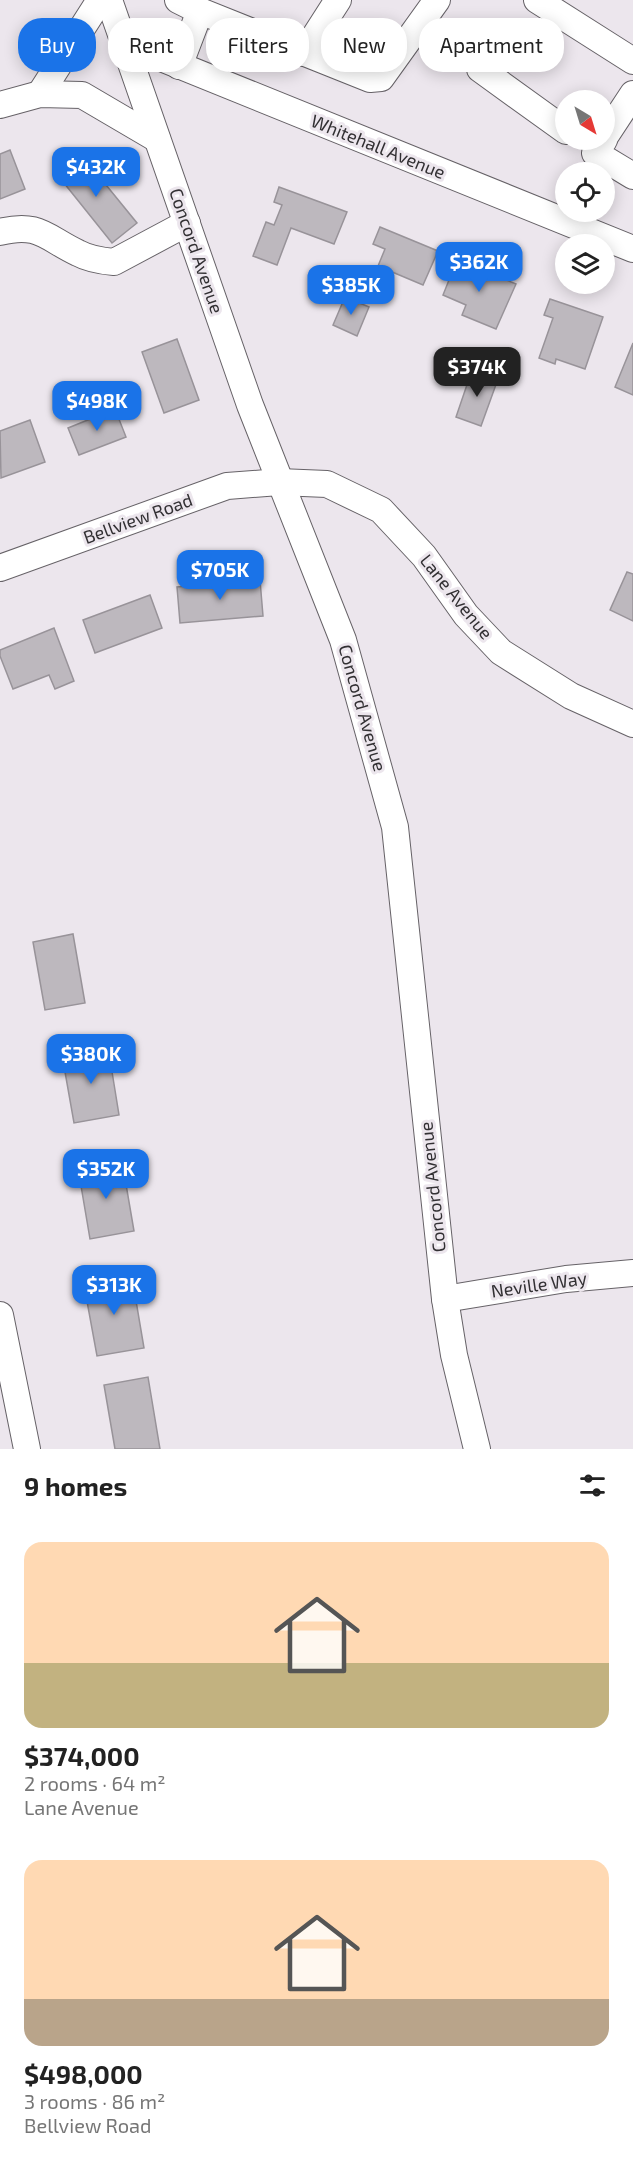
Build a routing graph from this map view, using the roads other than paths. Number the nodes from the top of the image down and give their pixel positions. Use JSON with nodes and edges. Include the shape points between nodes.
{"nodes":[{"id":1,"x":100,"y":0,"type":"edge"},
{"id":2,"x":109,"y":0,"type":"edge"},
{"id":3,"x":338,"y":0,"type":"edge"},
{"id":4,"x":437,"y":0,"type":"edge"},
{"id":5,"x":537,"y":0,"type":"edge"},
{"id":6,"x":189,"y":6,"type":"edge"},
{"id":7,"x":115,"y":18,"type":"edge"},
{"id":8,"x":218,"y":18,"type":"edge"},
{"id":9,"x":309,"y":45,"type":"edge"},
{"id":10,"x":309,"y":55,"type":"edge"},
{"id":11,"x":633,"y":61,"type":"edge"},
{"id":12,"x":134,"y":72,"type":"edge"},
{"id":13,"x":194,"y":72,"type":"edge"},
{"id":14,"x":484,"y":72,"type":"edge"},
{"id":15,"x":40,"y":94,"type":"junction"},
{"id":16,"x":633,"y":94,"type":"edge"},
{"id":17,"x":0,"y":105,"type":"edge"},
{"id":18,"x":615,"y":119,"type":"edge"},
{"id":19,"x":555,"y":123,"type":"edge"},
{"id":20,"x":157,"y":139,"type":"junction"},
{"id":21,"x":594,"y":150,"type":"edge"},
{"id":22,"x":633,"y":176,"type":"edge"},
{"id":23,"x":555,"y":213,"type":"edge"},
{"id":24,"x":576,"y":222,"type":"edge"},
{"id":25,"x":187,"y":223,"type":"junction"},
{"id":26,"x":0,"y":232,"type":"edge"},
{"id":27,"x":633,"y":249,"type":"edge"},
{"id":28,"x":279,"y":482,"type":"junction"},
{"id":29,"x":0,"y":568,"type":"edge"},
{"id":30,"x":633,"y":724,"type":"edge"},
{"id":31,"x":633,"y":1273,"type":"edge"},
{"id":32,"x":445,"y":1299,"type":"junction"},
{"id":33,"x":0,"y":1315,"type":"edge"},
{"id":34,"x":27,"y":1449,"type":"edge"},
{"id":35,"x":477,"y":1449,"type":"edge"}],
"edges":[{"from":1,"to":15,"type":"street"},
{"from":2,"to":7,"type":"street","name":"Concord Avenue"},
{"from":3,"to":9,"type":"street"},
{"from":4,"to":10,"type":"street","via":[[381,78],[370,79]]},
{"from":5,"to":11,"type":"street"},
{"from":6,"to":8,"type":"street"},
{"from":12,"to":20,"type":"street","name":"Concord Avenue"},
{"from":13,"to":23,"type":"street","name":"Whitehall Avenue"},
{"from":14,"to":19,"type":"street"},
{"from":15,"to":17,"type":"street"},
{"from":15,"to":20,"type":"street","via":[[82,94]]},
{"from":16,"to":18,"type":"street"},
{"from":20,"to":25,"type":"street","name":"Concord Avenue"},
{"from":21,"to":22,"type":"street"},
{"from":24,"to":27,"type":"street","name":"Whitehall Avenue"},
{"from":25,"to":26,"type":"street","via":[[114,262],[79,254],[34,229]]},
{"from":25,"to":28,"type":"street","name":"Concord Avenue"},
{"from":28,"to":29,"type":"street","name":"Bellview Road","via":[[227,486]]},
{"from":28,"to":30,"type":"street","name":"Lane Avenue","via":[[327,484],[381,510],[424,556],[466,615],[501,652],[571,696]]},
{"from":28,"to":32,"type":"street","name":"Concord Avenue","via":[[343,640],[395,826]]},
{"from":31,"to":32,"type":"street","name":"Neville Way"},
{"from":32,"to":35,"type":"street","name":"Concord Avenue"},
{"from":33,"to":34,"type":"street"}]}
